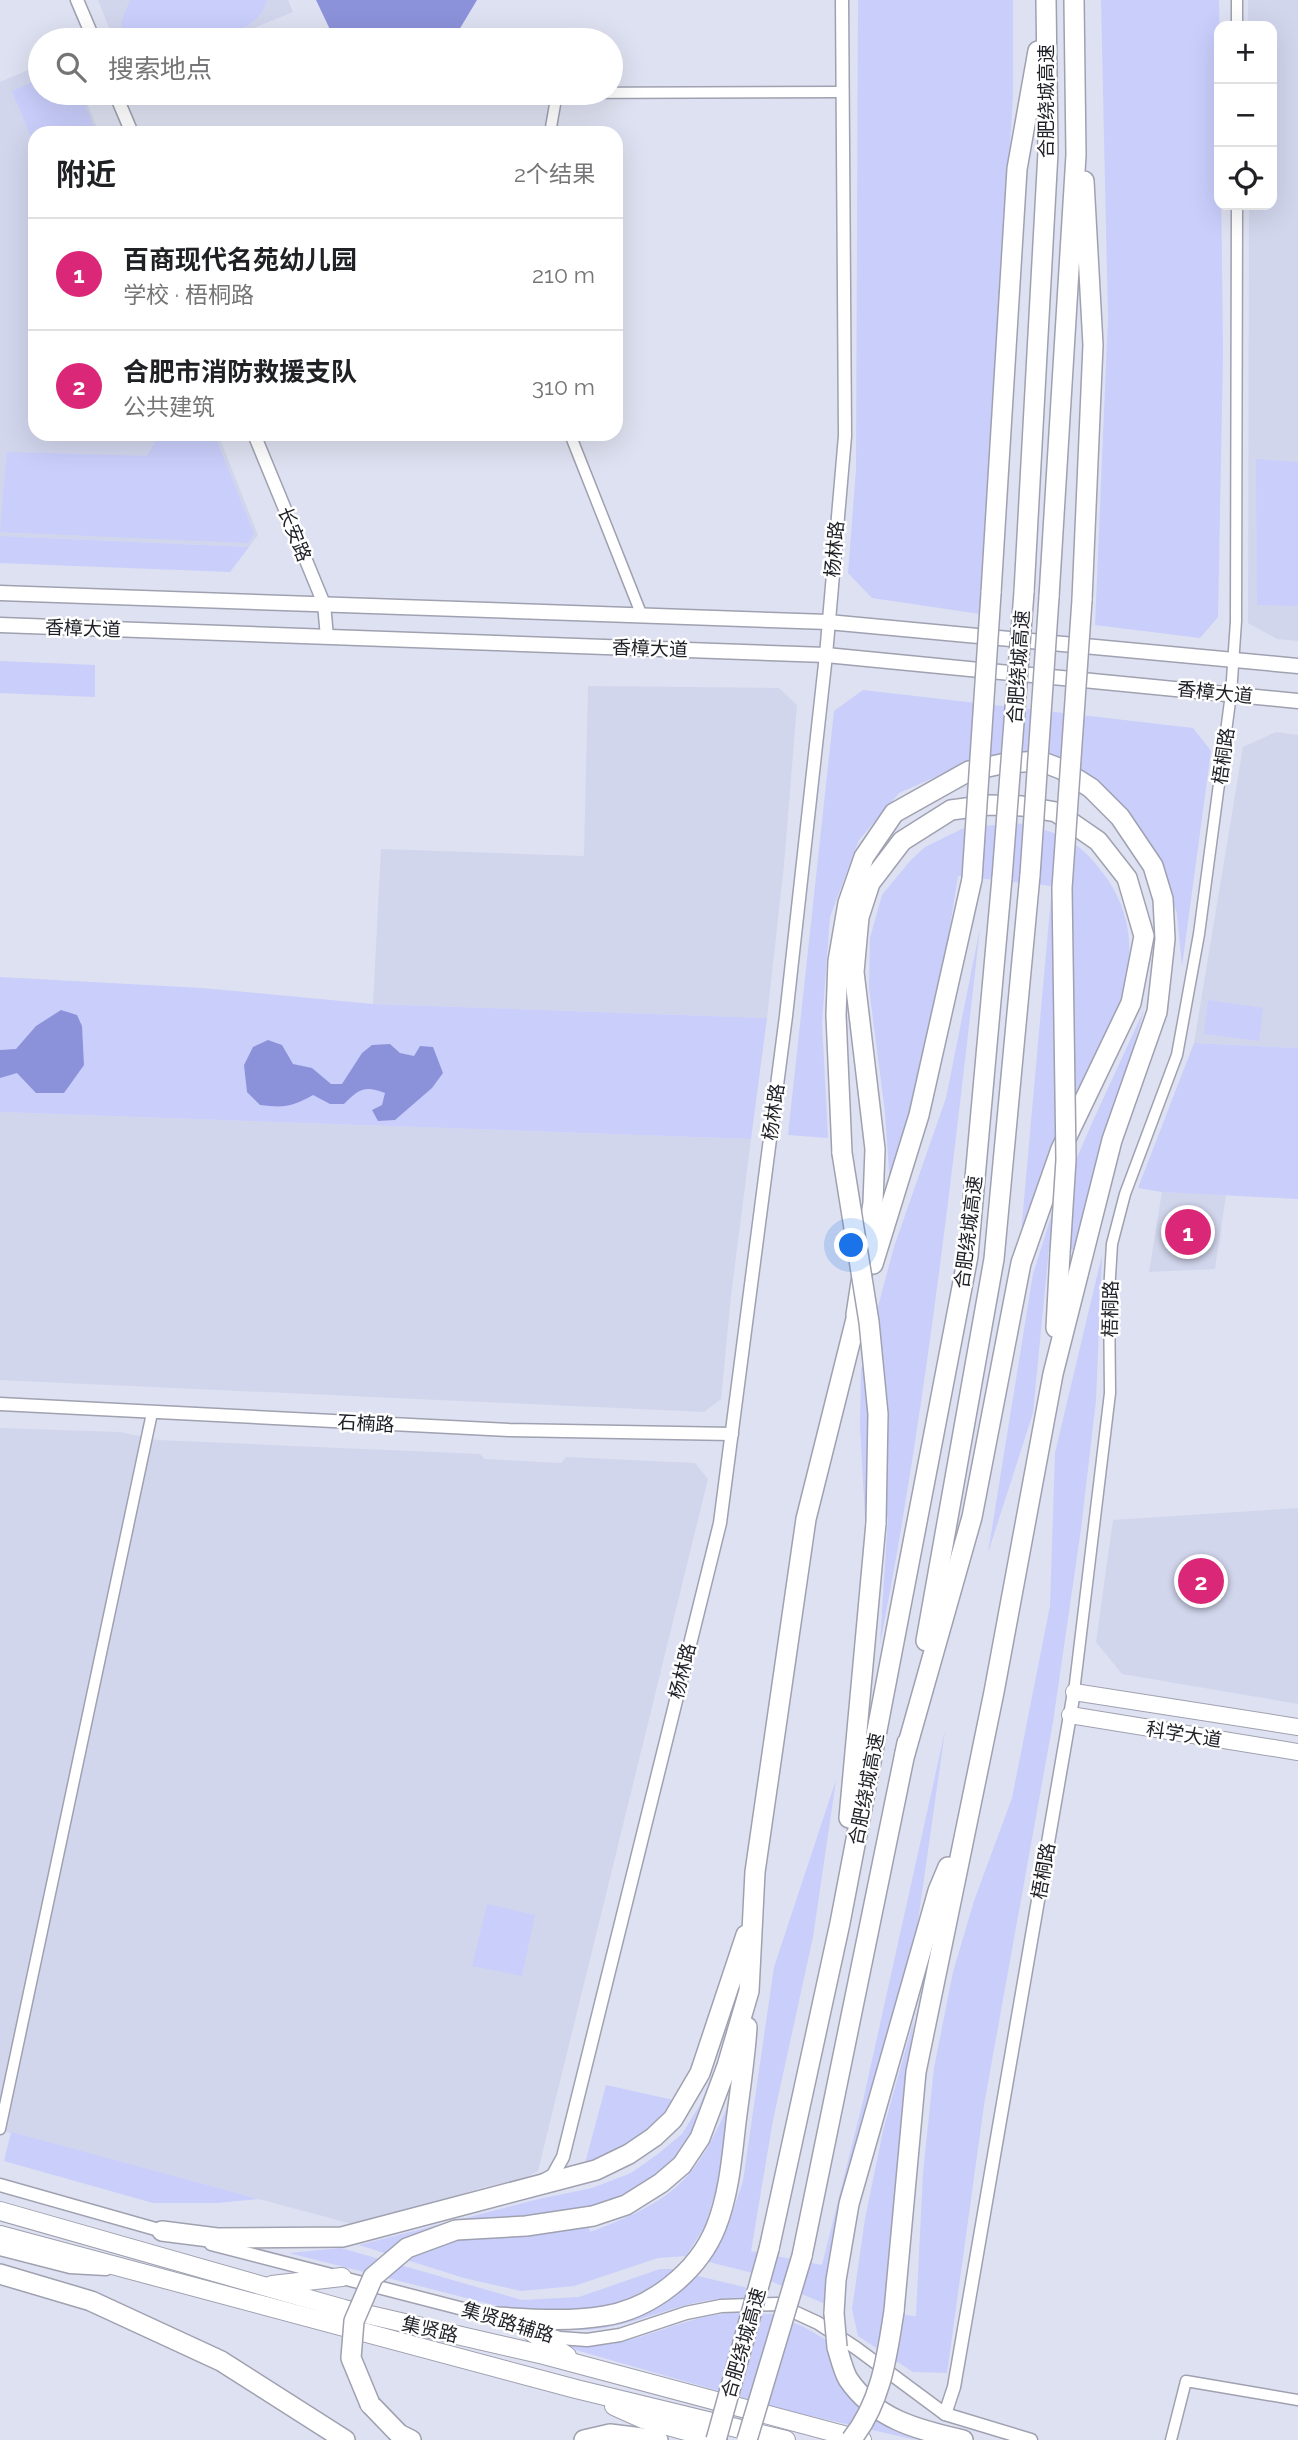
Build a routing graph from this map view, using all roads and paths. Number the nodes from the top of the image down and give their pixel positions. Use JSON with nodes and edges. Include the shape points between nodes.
{"nodes":[{"id":1,"x":77,"y":0,"type":"edge"},
{"id":2,"x":842,"y":0,"type":"edge"},
{"id":3,"x":1237,"y":0,"type":"edge"},
{"id":4,"x":1046,"y":3,"type":"edge"},
{"id":5,"x":1074,"y":4,"type":"edge"},
{"id":6,"x":1237,"y":21,"type":"edge"},
{"id":7,"x":89,"y":28,"type":"edge"},
{"id":8,"x":843,"y":92,"type":"junction"},
{"id":9,"x":623,"y":93,"type":"edge"},
{"id":10,"x":120,"y":105,"type":"edge"},
{"id":11,"x":556,"y":105,"type":"edge"},
{"id":12,"x":129,"y":126,"type":"edge"},
{"id":13,"x":551,"y":126,"type":"edge"},
{"id":14,"x":1237,"y":210,"type":"edge"},
{"id":15,"x":257,"y":441,"type":"edge"},
{"id":16,"x":573,"y":441,"type":"edge"},
{"id":17,"x":0,"y":593,"type":"edge"},
{"id":18,"x":324,"y":604,"type":"junction"},
{"id":19,"x":642,"y":616,"type":"junction"},
{"id":20,"x":828,"y":622,"type":"junction"},
{"id":21,"x":0,"y":625,"type":"edge"},
{"id":22,"x":327,"y":637,"type":"junction"},
{"id":23,"x":826,"y":655,"type":"junction"},
{"id":24,"x":1234,"y":659,"type":"junction"},
{"id":25,"x":1298,"y":666,"type":"edge"},
{"id":26,"x":1231,"y":694,"type":"junction"},
{"id":27,"x":1298,"y":701,"type":"edge"},
{"id":28,"x":856,"y":1314,"type":"junction"},
{"id":29,"x":1053,"y":1374,"type":"junction"},
{"id":30,"x":0,"y":1404,"type":"edge"},
{"id":31,"x":152,"y":1413,"type":"junction"},
{"id":32,"x":732,"y":1434,"type":"junction"},
{"id":33,"x":1074,"y":1692,"type":"junction"},
{"id":34,"x":1070,"y":1715,"type":"junction"},
{"id":35,"x":1298,"y":1727,"type":"edge"},
{"id":36,"x":1298,"y":1752,"type":"edge"},
{"id":37,"x":905,"y":1754,"type":"junction"},
{"id":38,"x":967,"y":1818,"type":"junction"},
{"id":39,"x":754,"y":1911,"type":"junction"},
{"id":40,"x":840,"y":1923,"type":"junction"},
{"id":41,"x":749,"y":1991,"type":"junction"},
{"id":42,"x":0,"y":2129,"type":"edge"},
{"id":43,"x":0,"y":2185,"type":"edge"},
{"id":44,"x":528,"y":2189,"type":"junction"},
{"id":45,"x":0,"y":2211,"type":"edge"},
{"id":46,"x":162,"y":2231,"type":"junction"},
{"id":47,"x":0,"y":2235,"type":"edge"},
{"id":48,"x":0,"y":2249,"type":"edge"},
{"id":49,"x":130,"y":2270,"type":"junction"},
{"id":50,"x":0,"y":2274,"type":"edge"},
{"id":51,"x":342,"y":2277,"type":"junction"},
{"id":52,"x":264,"y":2286,"type":"junction"},
{"id":53,"x":497,"y":2317,"type":"junction"},
{"id":54,"x":526,"y":2329,"type":"junction"},
{"id":55,"x":582,"y":2366,"type":"junction"},
{"id":56,"x":576,"y":2389,"type":"junction"},
{"id":57,"x":1298,"y":2400,"type":"edge"},
{"id":58,"x":945,"y":2414,"type":"junction"},
{"id":59,"x":345,"y":2440,"type":"edge"},
{"id":60,"x":411,"y":2440,"type":"edge"},
{"id":61,"x":584,"y":2440,"type":"edge"},
{"id":62,"x":658,"y":2440,"type":"edge"},
{"id":63,"x":717,"y":2440,"type":"edge"},
{"id":64,"x":747,"y":2440,"type":"edge"},
{"id":65,"x":786,"y":2440,"type":"edge"},
{"id":66,"x":851,"y":2440,"type":"edge"},
{"id":67,"x":862,"y":2440,"type":"edge"},
{"id":68,"x":962,"y":2440,"type":"edge"},
{"id":69,"x":1031,"y":2440,"type":"edge"},
{"id":70,"x":1171,"y":2440,"type":"edge"}],
"edges":[{"from":1,"to":7,"type":"street"},
{"from":2,"to":8,"type":"street","name":"杨林路"},
{"from":3,"to":6,"type":"street"},
{"from":4,"to":28,"type":"highway","bridge":true,"via":[[1017,169],[972,879],[919,1115]]},
{"from":4,"to":40,"type":"highway","name":"合肥绕城高速","bridge":true,"via":[[1048,152],[1024,592],[968,1256]]},
{"from":5,"to":29,"type":"highway","bridge":true,"via":[[1093,345],[1082,600],[1062,888],[1066,1160]]},
{"from":5,"to":37,"type":"highway","name":"合肥绕城高速","bridge":true,"via":[[1076,155],[1049,597],[1030,875],[994,1259]]},
{"from":8,"to":9,"type":"street"},
{"from":8,"to":20,"type":"street","name":"杨林路","via":[[845,436]]},
{"from":10,"to":12,"type":"street"},
{"from":11,"to":13,"type":"street"},
{"from":14,"to":24,"type":"street","name":"梧桐路"},
{"from":15,"to":18,"type":"street","name":"长安路"},
{"from":16,"to":19,"type":"street"},
{"from":17,"to":18,"type":"main road","name":"香樟大道"},
{"from":18,"to":19,"type":"main road","name":"香樟大道"},
{"from":18,"to":22,"type":"street","name":"长安路"},
{"from":19,"to":20,"type":"main road","name":"香樟大道"},
{"from":20,"to":23,"type":"street","name":"杨林路"},
{"from":20,"to":24,"type":"main road","name":"香樟大道"},
{"from":21,"to":22,"type":"main road","name":"香樟大道"},
{"from":22,"to":23,"type":"main road","name":"香樟大道"},
{"from":23,"to":26,"type":"main road","name":"香樟大道"},
{"from":23,"to":32,"type":"street","name":"杨林路","via":[[786,1016]]},
{"from":24,"to":25,"type":"main road","name":"香樟大道"},
{"from":24,"to":26,"type":"street","name":"梧桐路"},
{"from":26,"to":27,"type":"main road","name":"香樟大道"},
{"from":26,"to":33,"type":"street","name":"梧桐路","via":[[1199,934],[1177,1055],[1125,1194],[1112,1244],[1110,1393]]},
{"from":28,"to":37,"type":"highway","via":[[873,1203],[875,1149],[854,972],[859,917],[870,883],[902,841],[951,810],[989,805],[1056,812],[1098,841],[1127,878],[1144,936],[1131,1003],[1061,1149],[1021,1263],[972,1517]]},
{"from":28,"to":39,"type":"highway","via":[[806,1519],[755,1872]]},
{"from":29,"to":38,"type":"highway","via":[[995,1692]]},
{"from":29,"to":40,"type":"highway","bridge":true,"via":[[1112,1140],[1157,1012],[1165,939],[1163,899],[1153,866],[1120,817],[1091,788],[1040,761],[1006,762],[969,771],[894,813],[864,857],[848,903],[838,961],[842,1153],[869,1322],[878,1415],[876,1523]]},
{"from":30,"to":31,"type":"street","name":"石楠路"},
{"from":31,"to":32,"type":"street","name":"石楠路","via":[[509,1430]]},
{"from":31,"to":42,"type":"street"},
{"from":32,"to":44,"type":"street","name":"杨林路","via":[[720,1523],[564,2157],[553,2175]]},
{"from":33,"to":34,"type":"street","name":"梧桐路"},
{"from":33,"to":35,"type":"main road","name":"科学大道"},
{"from":34,"to":36,"type":"main road","name":"科学大道"},
{"from":34,"to":58,"type":"street","name":"梧桐路","via":[[954,2387]]},
{"from":37,"to":64,"type":"highway","name":"合肥绕城高速","bridge":true,"via":[[802,2256]]},
{"from":38,"to":66,"type":"highway","bridge":true,"via":[[916,2072],[887,2364],[866,2422]]},
{"from":38,"to":68,"type":"highway","bridge":true,"via":[[938,1891],[849,2204],[834,2312],[837,2347],[847,2377],[867,2402],[923,2431]]},
{"from":39,"to":41,"type":"highway"},
{"from":39,"to":44,"type":"highway","via":[[700,2074],[673,2119],[629,2154],[596,2170]]},
{"from":40,"to":63,"type":"highway","name":"合肥绕城高速","bridge":true,"via":[[769,2249]]},
{"from":41,"to":53,"type":"highway","via":[[729,2178],[716,2228],[695,2262],[676,2282],[642,2305],[605,2316],[565,2320]]},
{"from":41,"to":60,"type":"highway","bridge":true,"via":[[700,2138],[682,2165],[661,2183],[626,2205],[593,2216],[456,2230],[407,2248],[373,2277],[354,2322],[351,2358],[370,2404]]},
{"from":43,"to":46,"type":"street","name":"集贤路辅路"},
{"from":44,"to":46,"type":"highway","via":[[342,2237],[217,2238]]},
{"from":45,"to":52,"type":"highway","name":"集贤路"},
{"from":46,"to":51,"type":"street","name":"集贤路辅路"},
{"from":47,"to":49,"type":"highway","name":"集贤路"},
{"from":48,"to":49,"type":"street","via":[[70,2267]]},
{"from":49,"to":56,"type":"highway","name":"集贤路"},
{"from":50,"to":59,"type":"highway","via":[[91,2301],[221,2361]]},
{"from":51,"to":52,"type":"highway"},
{"from":51,"to":53,"type":"street","name":"集贤路辅路"},
{"from":52,"to":55,"type":"highway","name":"集贤路"},
{"from":53,"to":54,"type":"street","name":"集贤路辅路"},
{"from":54,"to":55,"type":"highway"},
{"from":54,"to":58,"type":"street","name":"集贤路辅路","via":[[587,2340],[721,2306],[777,2304],[827,2329]]},
{"from":55,"to":67,"type":"highway","name":"集贤路"},
{"from":56,"to":63,"type":"highway","via":[[643,2419]]},
{"from":56,"to":65,"type":"highway","name":"集贤路"},
{"from":57,"to":70,"type":"street","via":[[1186,2381]]},
{"from":58,"to":69,"type":"street","name":"集贤路辅路"},
{"from":61,"to":62,"type":"highway","via":[[610,2434]]}]}
